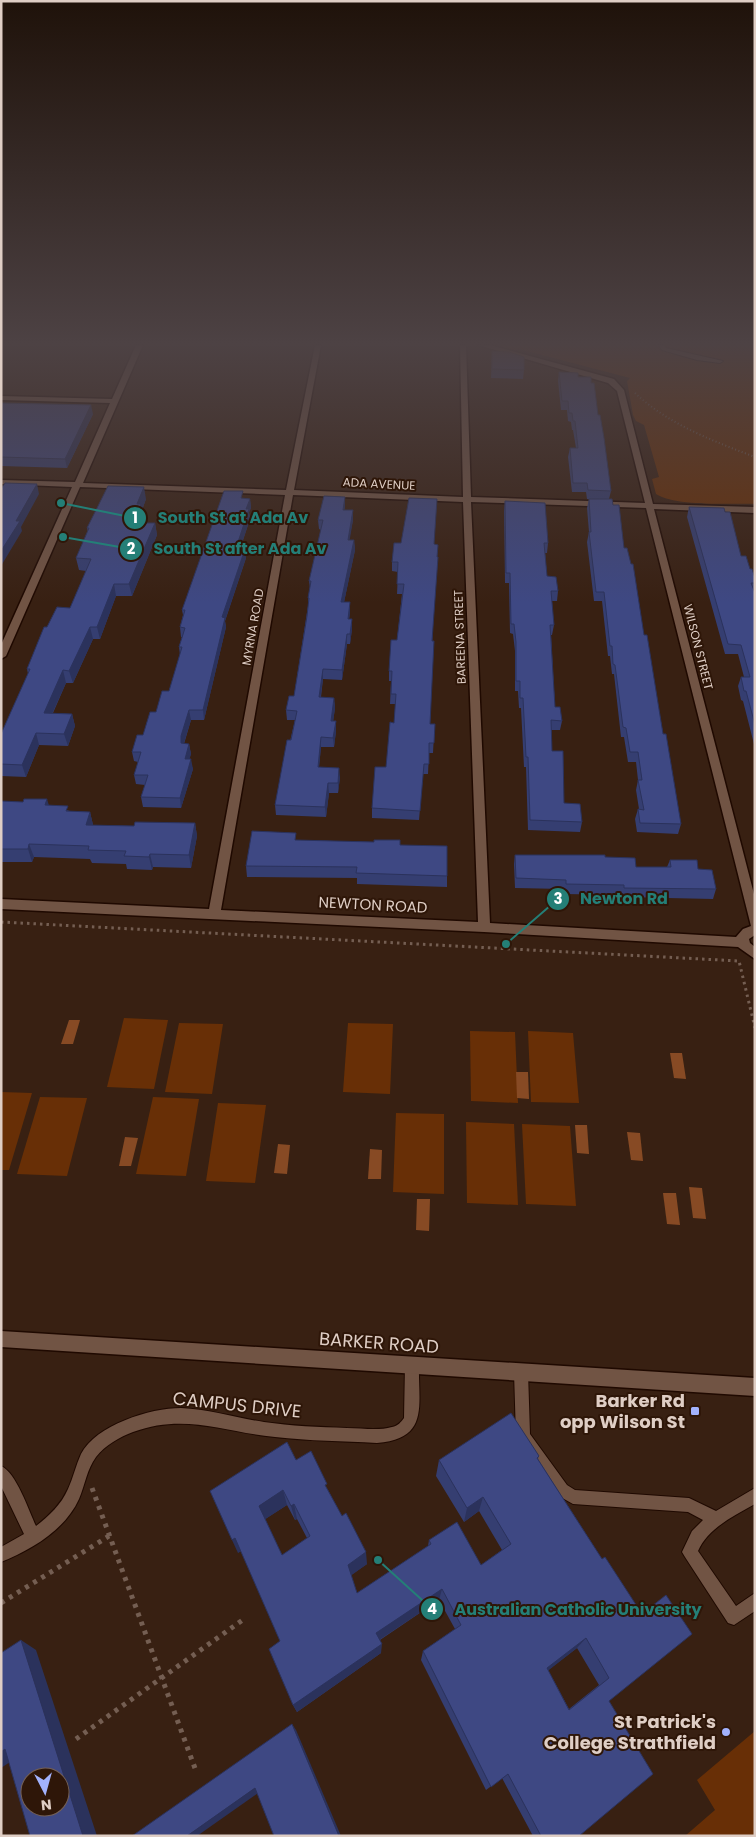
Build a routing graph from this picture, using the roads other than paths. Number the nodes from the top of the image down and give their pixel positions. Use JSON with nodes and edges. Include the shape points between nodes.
{"nodes":[{"id":1,"x":102,"y":431,"type":"edge"},
{"id":2,"x":302,"y":431,"type":"edge"},
{"id":3,"x":465,"y":431,"type":"edge"},
{"id":4,"x":631,"y":431,"type":"edge"},
{"id":5,"x":1,"y":482,"type":"edge"},
{"id":6,"x":78,"y":485,"type":"junction"},
{"id":7,"x":290,"y":492,"type":"junction"},
{"id":8,"x":467,"y":500,"type":"junction"},
{"id":9,"x":650,"y":506,"type":"junction"},
{"id":10,"x":755,"y":510,"type":"edge"},
{"id":11,"x":1,"y":656,"type":"edge"},
{"id":12,"x":1,"y":904,"type":"edge"},
{"id":13,"x":214,"y":914,"type":"junction"},
{"id":14,"x":755,"y":923,"type":"edge"},
{"id":15,"x":484,"y":927,"type":"junction"},
{"id":16,"x":755,"y":930,"type":"edge"},
{"id":17,"x":742,"y":942,"type":"junction"},
{"id":18,"x":755,"y":954,"type":"edge"},
{"id":19,"x":1,"y":1339,"type":"edge"},
{"id":20,"x":412,"y":1365,"type":"junction"},
{"id":21,"x":521,"y":1372,"type":"junction"},
{"id":22,"x":755,"y":1387,"type":"edge"},
{"id":23,"x":1,"y":1473,"type":"edge"},
{"id":24,"x":755,"y":1494,"type":"edge"},
{"id":25,"x":716,"y":1519,"type":"junction"},
{"id":26,"x":33,"y":1537,"type":"junction"},
{"id":27,"x":1,"y":1556,"type":"edge"},
{"id":28,"x":755,"y":1602,"type":"edge"}],
"edges":[{"from":1,"to":6,"type":"street"},
{"from":2,"to":7,"type":"street","name":"MYRNA ROAD"},
{"from":3,"to":8,"type":"street","name":"BAREENA STREET"},
{"from":4,"to":9,"type":"street","name":"WILSON STREET"},
{"from":5,"to":6,"type":"street","name":"ADA AVENUE"},
{"from":6,"to":7,"type":"street","name":"ADA AVENUE"},
{"from":6,"to":11,"type":"street"},
{"from":7,"to":8,"type":"street","name":"ADA AVENUE"},
{"from":7,"to":13,"type":"street","name":"MYRNA ROAD"},
{"from":8,"to":9,"type":"street","name":"ADA AVENUE"},
{"from":8,"to":15,"type":"street","name":"BAREENA STREET"},
{"from":9,"to":10,"type":"street","name":"ADA AVENUE"},
{"from":9,"to":14,"type":"street","name":"WILSON STREET"},
{"from":12,"to":13,"type":"street","name":"NEWTON ROAD"},
{"from":13,"to":15,"type":"street","name":"NEWTON ROAD"},
{"from":15,"to":17,"type":"street","name":"NEWTON ROAD"},
{"from":16,"to":17,"type":"street","via":[[747,932]]},
{"from":17,"to":18,"type":"street"},
{"from":19,"to":20,"type":"street","name":"BARKER ROAD"},
{"from":20,"to":21,"type":"street","name":"BARKER ROAD"},
{"from":20,"to":26,"type":"lane","name":"CAMPUS DRIVE","via":[[411,1419],[403,1431],[391,1435],[264,1429],[194,1416],[147,1418],[105,1438],[92,1450],[70,1502],[59,1518]]},
{"from":21,"to":22,"type":"street","name":"BARKER ROAD"},
{"from":21,"to":25,"type":"lane","via":[[523,1436],[562,1490],[573,1497],[689,1505]]},
{"from":23,"to":26,"type":"lane"},
{"from":24,"to":25,"type":"lane"},
{"from":25,"to":28,"type":"lane","via":[[697,1536],[690,1552],[734,1617]]},
{"from":26,"to":27,"type":"lane","name":"CAMPUS DRIVE"}]}
